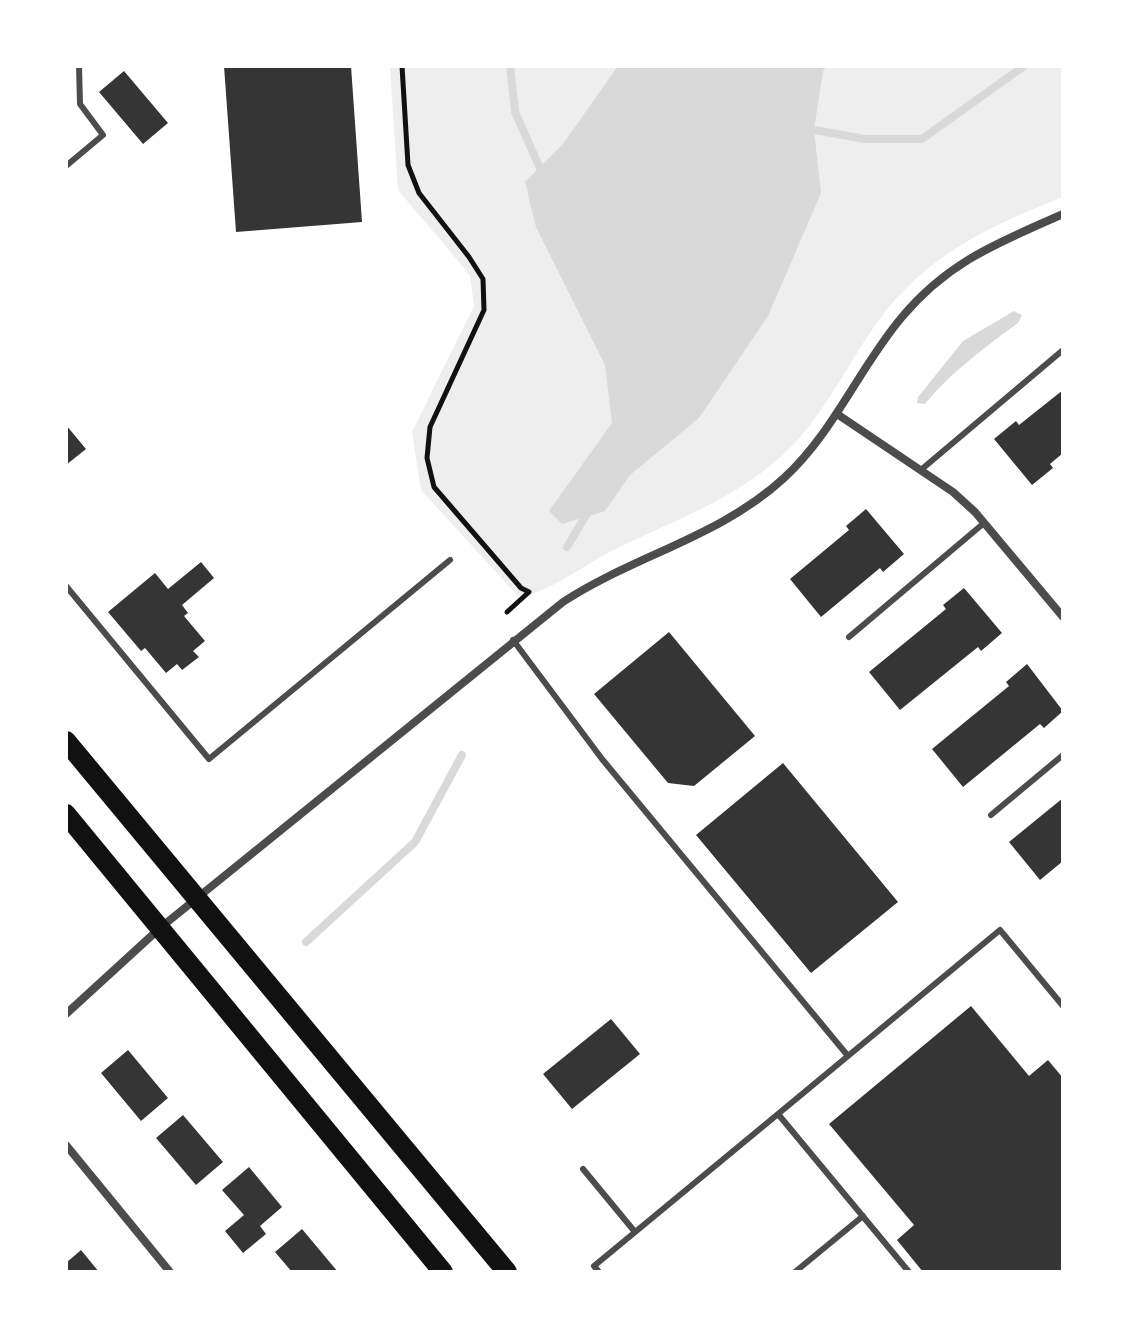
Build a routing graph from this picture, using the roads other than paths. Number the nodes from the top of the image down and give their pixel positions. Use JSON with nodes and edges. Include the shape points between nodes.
{"nodes":[{"id":1,"x":79,"y":66,"type":"edge"},
{"id":2,"x":66,"y":166,"type":"edge"},
{"id":3,"x":1063,"y":214,"type":"edge"},
{"id":4,"x":1063,"y":350,"type":"edge"},
{"id":5,"x":837,"y":414,"type":"junction"},
{"id":6,"x":922,"y":469,"type":"junction"},
{"id":7,"x":984,"y":523,"type":"junction"},
{"id":8,"x":450,"y":560,"type":"dead end"},
{"id":9,"x":66,"y":586,"type":"edge"},
{"id":10,"x":1063,"y":617,"type":"edge"},
{"id":11,"x":849,"y":637,"type":"dead end"},
{"id":12,"x":513,"y":640,"type":"junction"},
{"id":13,"x":66,"y":741,"type":"edge"},
{"id":14,"x":1063,"y":755,"type":"edge"},
{"id":15,"x":66,"y":814,"type":"edge"},
{"id":16,"x":991,"y":815,"type":"dead end"},
{"id":17,"x":196,"y":899,"type":"junction"},
{"id":18,"x":160,"y":928,"type":"junction"},
{"id":19,"x":1063,"y":1006,"type":"edge"},
{"id":20,"x":66,"y":1014,"type":"edge"},
{"id":21,"x":848,"y":1056,"type":"junction"},
{"id":22,"x":778,"y":1114,"type":"junction"},
{"id":23,"x":66,"y":1145,"type":"edge"},
{"id":24,"x":583,"y":1169,"type":"dead end"},
{"id":25,"x":863,"y":1216,"type":"junction"},
{"id":26,"x":635,"y":1232,"type":"junction"},
{"id":27,"x":170,"y":1272,"type":"edge"},
{"id":28,"x":443,"y":1272,"type":"edge"},
{"id":29,"x":507,"y":1272,"type":"edge"},
{"id":30,"x":599,"y":1272,"type":"edge"},
{"id":31,"x":795,"y":1272,"type":"edge"},
{"id":32,"x":909,"y":1272,"type":"edge"}],
"edges":[{"from":1,"to":2,"type":"lane","via":[[80,104],[103,135]]},
{"from":3,"to":5,"type":"street","via":[[988,246],[943,276],[900,319]]},
{"from":4,"to":6,"type":"lane"},
{"from":5,"to":6,"type":"street"},
{"from":5,"to":12,"type":"street","via":[[810,451],[758,500],[699,536],[591,584]]},
{"from":6,"to":7,"type":"street"},
{"from":7,"to":10,"type":"street"},
{"from":7,"to":11,"type":"lane"},
{"from":8,"to":9,"type":"lane","via":[[209,759]]},
{"from":12,"to":17,"type":"street"},
{"from":12,"to":21,"type":"lane","via":[[602,759]]},
{"from":13,"to":17,"type":"main road"},
{"from":14,"to":16,"type":"lane"},
{"from":15,"to":18,"type":"main road"},
{"from":17,"to":18,"type":"street"},
{"from":17,"to":29,"type":"main road"},
{"from":18,"to":20,"type":"street"},
{"from":18,"to":28,"type":"main road"},
{"from":19,"to":21,"type":"lane","via":[[1000,930]]},
{"from":21,"to":22,"type":"lane"},
{"from":22,"to":25,"type":"lane"},
{"from":22,"to":26,"type":"lane"},
{"from":23,"to":27,"type":"street"},
{"from":24,"to":26,"type":"lane"},
{"from":25,"to":31,"type":"lane"},
{"from":25,"to":32,"type":"lane"},
{"from":26,"to":30,"type":"lane","via":[[594,1266]]}]}
